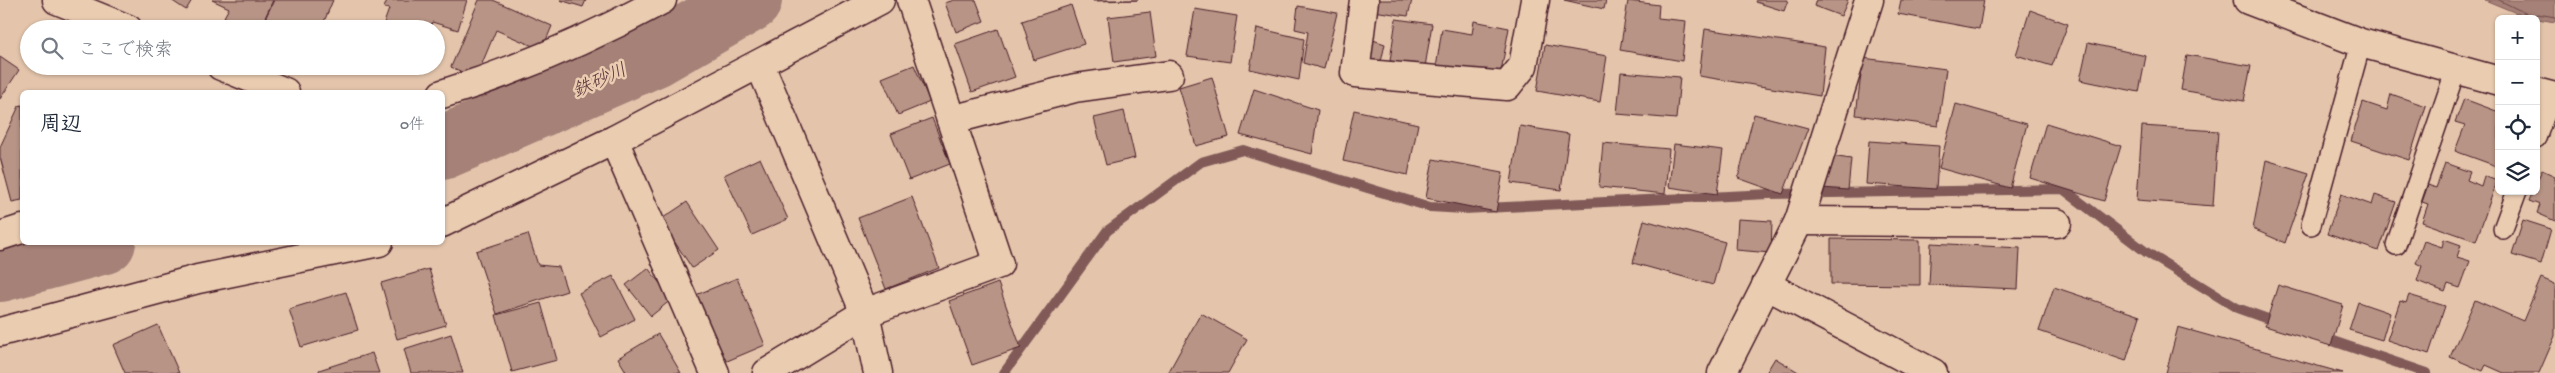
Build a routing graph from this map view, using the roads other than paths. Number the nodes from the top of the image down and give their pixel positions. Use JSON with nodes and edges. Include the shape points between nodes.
{"nodes":[{"id":1,"x":57,"y":0,"type":"edge"},
{"id":2,"x":662,"y":0,"type":"edge"},
{"id":3,"x":880,"y":0,"type":"edge"},
{"id":4,"x":911,"y":0,"type":"edge"},
{"id":5,"x":1364,"y":0,"type":"edge"},
{"id":6,"x":1535,"y":0,"type":"edge"},
{"id":7,"x":1870,"y":0,"type":"edge"},
{"id":8,"x":2248,"y":0,"type":"edge"},
{"id":9,"x":106,"y":20,"type":"edge"},
{"id":10,"x":2361,"y":44,"type":"junction"},
{"id":11,"x":760,"y":65,"type":"junction"},
{"id":12,"x":2456,"y":69,"type":"junction"},
{"id":13,"x":244,"y":75,"type":"edge"},
{"id":14,"x":1169,"y":75,"type":"dead end"},
{"id":15,"x":2495,"y":80,"type":"edge"},
{"id":16,"x":281,"y":90,"type":"edge"},
{"id":17,"x":445,"y":93,"type":"edge"},
{"id":18,"x":2548,"y":95,"type":"edge"},
{"id":19,"x":951,"y":120,"type":"junction"},
{"id":20,"x":2540,"y":124,"type":"edge"},
{"id":21,"x":614,"y":140,"type":"junction"},
{"id":22,"x":2516,"y":195,"type":"edge"},
{"id":23,"x":1800,"y":220,"type":"junction"},
{"id":24,"x":445,"y":222,"type":"edge"},
{"id":25,"x":2057,"y":223,"type":"dead end"},
{"id":26,"x":2311,"y":225,"type":"dead end"},
{"id":27,"x":2504,"y":229,"type":"dead end"},
{"id":28,"x":20,"y":230,"type":"edge"},
{"id":29,"x":0,"y":236,"type":"edge"},
{"id":30,"x":364,"y":245,"type":"edge"},
{"id":31,"x":2396,"y":245,"type":"dead end"},
{"id":32,"x":1766,"y":285,"type":"junction"},
{"id":33,"x":866,"y":313,"type":"junction"},
{"id":34,"x":0,"y":332,"type":"edge"},
{"id":35,"x":715,"y":373,"type":"edge"},
{"id":36,"x":767,"y":373,"type":"edge"},
{"id":37,"x":878,"y":373,"type":"edge"},
{"id":38,"x":1722,"y":373,"type":"edge"},
{"id":39,"x":1933,"y":373,"type":"edge"}],
"edges":[{"from":1,"to":9,"type":"street"},
{"from":2,"to":17,"type":"street","via":[[523,67]]},
{"from":3,"to":11,"type":"street"},
{"from":4,"to":19,"type":"street"},
{"from":5,"to":6,"type":"street","via":[[1355,73],[1507,86],[1523,66]]},
{"from":7,"to":23,"type":"street"},
{"from":8,"to":10,"type":"street"},
{"from":10,"to":12,"type":"street"},
{"from":10,"to":26,"type":"lane"},
{"from":11,"to":21,"type":"street"},
{"from":11,"to":33,"type":"street"},
{"from":12,"to":15,"type":"street"},
{"from":12,"to":31,"type":"lane"},
{"from":13,"to":16,"type":"street"},
{"from":14,"to":19,"type":"street","via":[[1075,88]]},
{"from":18,"to":20,"type":"lane"},
{"from":19,"to":33,"type":"street","via":[[999,264]]},
{"from":21,"to":24,"type":"street"},
{"from":21,"to":35,"type":"street"},
{"from":22,"to":27,"type":"lane"},
{"from":23,"to":25,"type":"street"},
{"from":23,"to":32,"type":"street"},
{"from":28,"to":29,"type":"street"},
{"from":30,"to":34,"type":"street","via":[[198,279]]},
{"from":32,"to":38,"type":"street"},
{"from":32,"to":39,"type":"street"},
{"from":33,"to":36,"type":"street"},
{"from":33,"to":37,"type":"street"}]}
